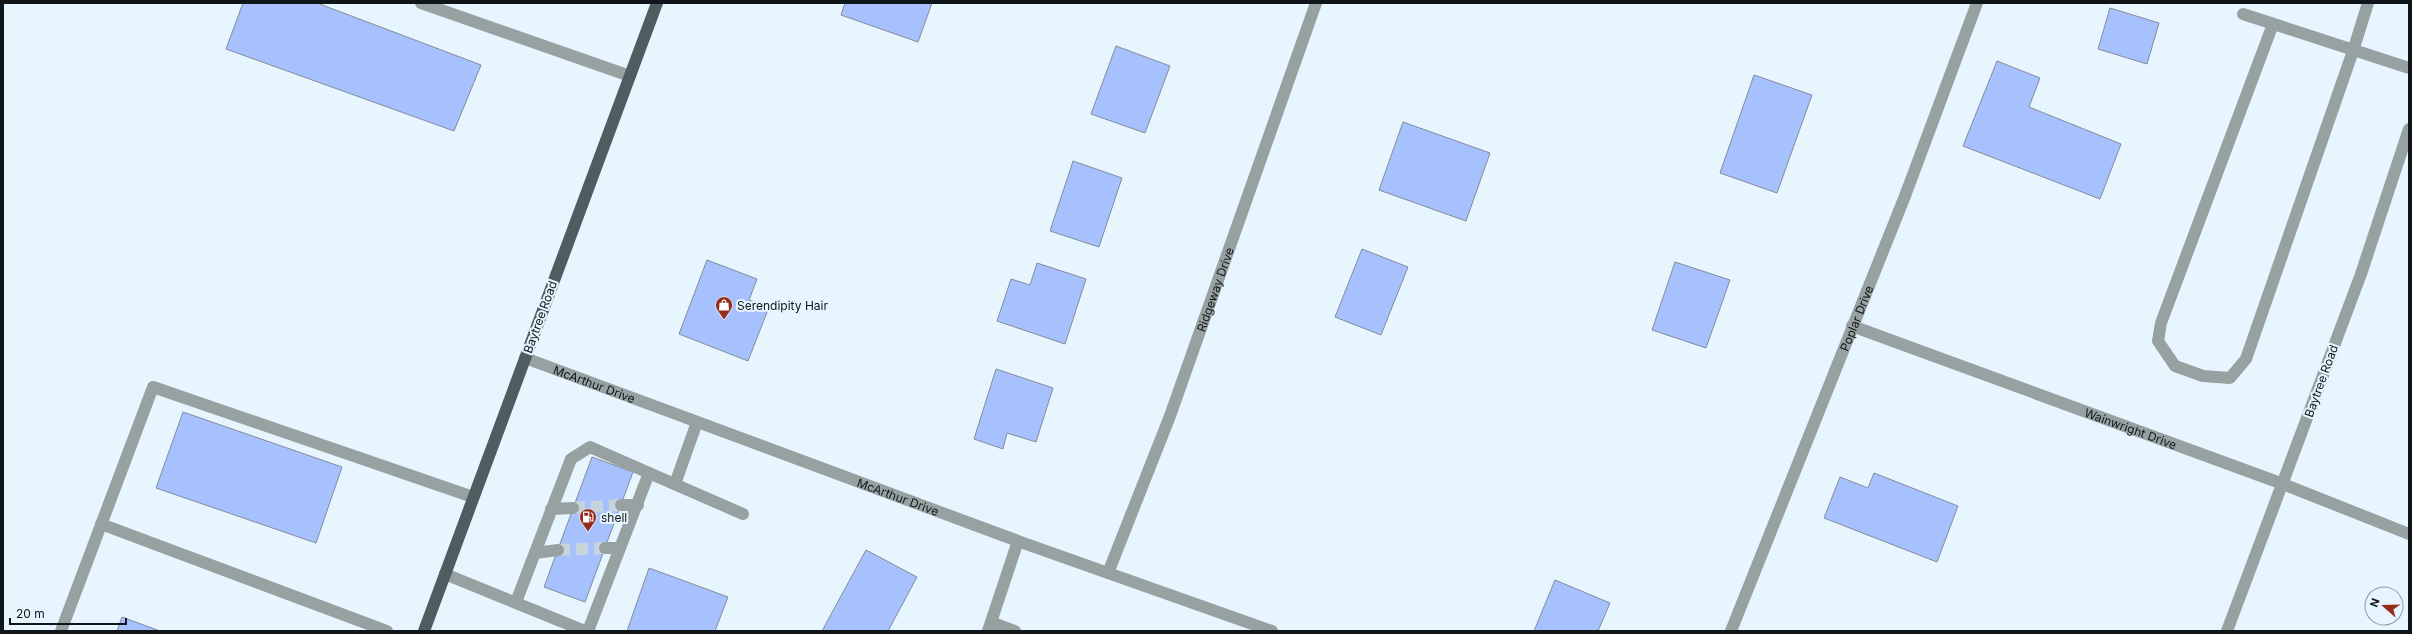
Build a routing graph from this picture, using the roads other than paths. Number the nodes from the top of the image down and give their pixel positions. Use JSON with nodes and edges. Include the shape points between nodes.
{"nodes":[{"id":1,"x":421,"y":3,"type":"edge"},
{"id":2,"x":657,"y":3,"type":"edge"},
{"id":3,"x":1316,"y":3,"type":"edge"},
{"id":4,"x":1977,"y":3,"type":"edge"},
{"id":5,"x":2368,"y":3,"type":"edge"},
{"id":6,"x":2243,"y":14,"type":"dead end"},
{"id":7,"x":2273,"y":24,"type":"junction"},
{"id":8,"x":2353,"y":51,"type":"junction"},
{"id":9,"x":2409,"y":68,"type":"edge"},
{"id":10,"x":630,"y":76,"type":"junction"},
{"id":11,"x":2409,"y":129,"type":"edge"},
{"id":12,"x":1852,"y":326,"type":"junction"},
{"id":13,"x":525,"y":358,"type":"junction"},
{"id":14,"x":697,"y":422,"type":"junction"},
{"id":15,"x":649,"y":473,"type":"junction"},
{"id":16,"x":675,"y":484,"type":"junction"},
{"id":17,"x":2283,"y":484,"type":"junction"},
{"id":18,"x":473,"y":497,"type":"junction"},
{"id":19,"x":621,"y":505,"type":"tunnel mouth"},
{"id":20,"x":638,"y":505,"type":"junction"},
{"id":21,"x":573,"y":508,"type":"tunnel mouth"},
{"id":22,"x":551,"y":509,"type":"junction"},
{"id":23,"x":744,"y":514,"type":"dead end"},
{"id":24,"x":101,"y":524,"type":"junction"},
{"id":25,"x":2409,"y":534,"type":"edge"},
{"id":26,"x":1018,"y":541,"type":"junction"},
{"id":27,"x":605,"y":548,"type":"tunnel mouth"},
{"id":28,"x":620,"y":548,"type":"junction"},
{"id":29,"x":558,"y":550,"type":"tunnel mouth"},
{"id":30,"x":535,"y":553,"type":"junction"},
{"id":31,"x":1108,"y":573,"type":"junction"},
{"id":32,"x":445,"y":574,"type":"junction"},
{"id":33,"x":516,"y":602,"type":"junction"},
{"id":34,"x":989,"y":626,"type":"edge"},
{"id":35,"x":61,"y":631,"type":"edge"},
{"id":36,"x":387,"y":631,"type":"edge"},
{"id":37,"x":424,"y":631,"type":"edge"},
{"id":38,"x":585,"y":631,"type":"edge"},
{"id":39,"x":588,"y":631,"type":"edge"},
{"id":40,"x":1016,"y":631,"type":"edge"},
{"id":41,"x":1272,"y":631,"type":"edge"},
{"id":42,"x":1731,"y":631,"type":"edge"},
{"id":43,"x":2227,"y":631,"type":"edge"}],
"edges":[{"from":1,"to":10,"type":"street"},
{"from":2,"to":10,"type":"main road","name":"Baytree Road"},
{"from":3,"to":31,"type":"street","name":"Ridgeway Drive","via":[[1170,416]]},
{"from":4,"to":12,"type":"street","name":"Poplar Drive","via":[[1905,196]]},
{"from":5,"to":8,"type":"street"},
{"from":6,"to":7,"type":"street"},
{"from":7,"to":8,"type":"street"},
{"from":7,"to":8,"type":"street","via":[[2161,324],[2158,341],[2175,366],[2203,376],[2230,378],[2246,359]]},
{"from":8,"to":9,"type":"street"},
{"from":10,"to":13,"type":"main road","name":"Baytree Road"},
{"from":11,"to":17,"type":"street","name":"Baytree Road","via":[[2361,274]]},
{"from":12,"to":17,"type":"street","name":"Wainwright Drive"},
{"from":12,"to":42,"type":"street","name":"Poplar Drive"},
{"from":13,"to":14,"type":"street","name":"McArthur Drive"},
{"from":13,"to":18,"type":"main road","name":"Baytree Road"},
{"from":14,"to":16,"type":"street"},
{"from":14,"to":26,"type":"street","name":"McArthur Drive"},
{"from":15,"to":16,"type":"street"},
{"from":15,"to":20,"type":"street"},
{"from":15,"to":22,"type":"street","via":[[590,447],[570,459]]},
{"from":16,"to":23,"type":"street"},
{"from":17,"to":25,"type":"street","name":"Wainwright Drive"},
{"from":17,"to":43,"type":"street","name":"Baytree Road"},
{"from":18,"to":24,"type":"street","via":[[153,387]]},
{"from":18,"to":32,"type":"main road","name":"Baytree Road"},
{"from":19,"to":20,"type":"street"},
{"from":20,"to":28,"type":"street"},
{"from":21,"to":22,"type":"street"},
{"from":22,"to":30,"type":"street"},
{"from":24,"to":35,"type":"street"},
{"from":24,"to":36,"type":"street"},
{"from":26,"to":31,"type":"street","name":"McArthur Drive"},
{"from":26,"to":34,"type":"street"},
{"from":27,"to":28,"type":"street"},
{"from":28,"to":39,"type":"street"},
{"from":29,"to":30,"type":"street"},
{"from":30,"to":33,"type":"street"},
{"from":31,"to":41,"type":"street","name":"McArthur Drive"},
{"from":32,"to":33,"type":"street"},
{"from":32,"to":37,"type":"main road","name":"Baytree Road"},
{"from":33,"to":38,"type":"street"},
{"from":34,"to":40,"type":"street"}]}
